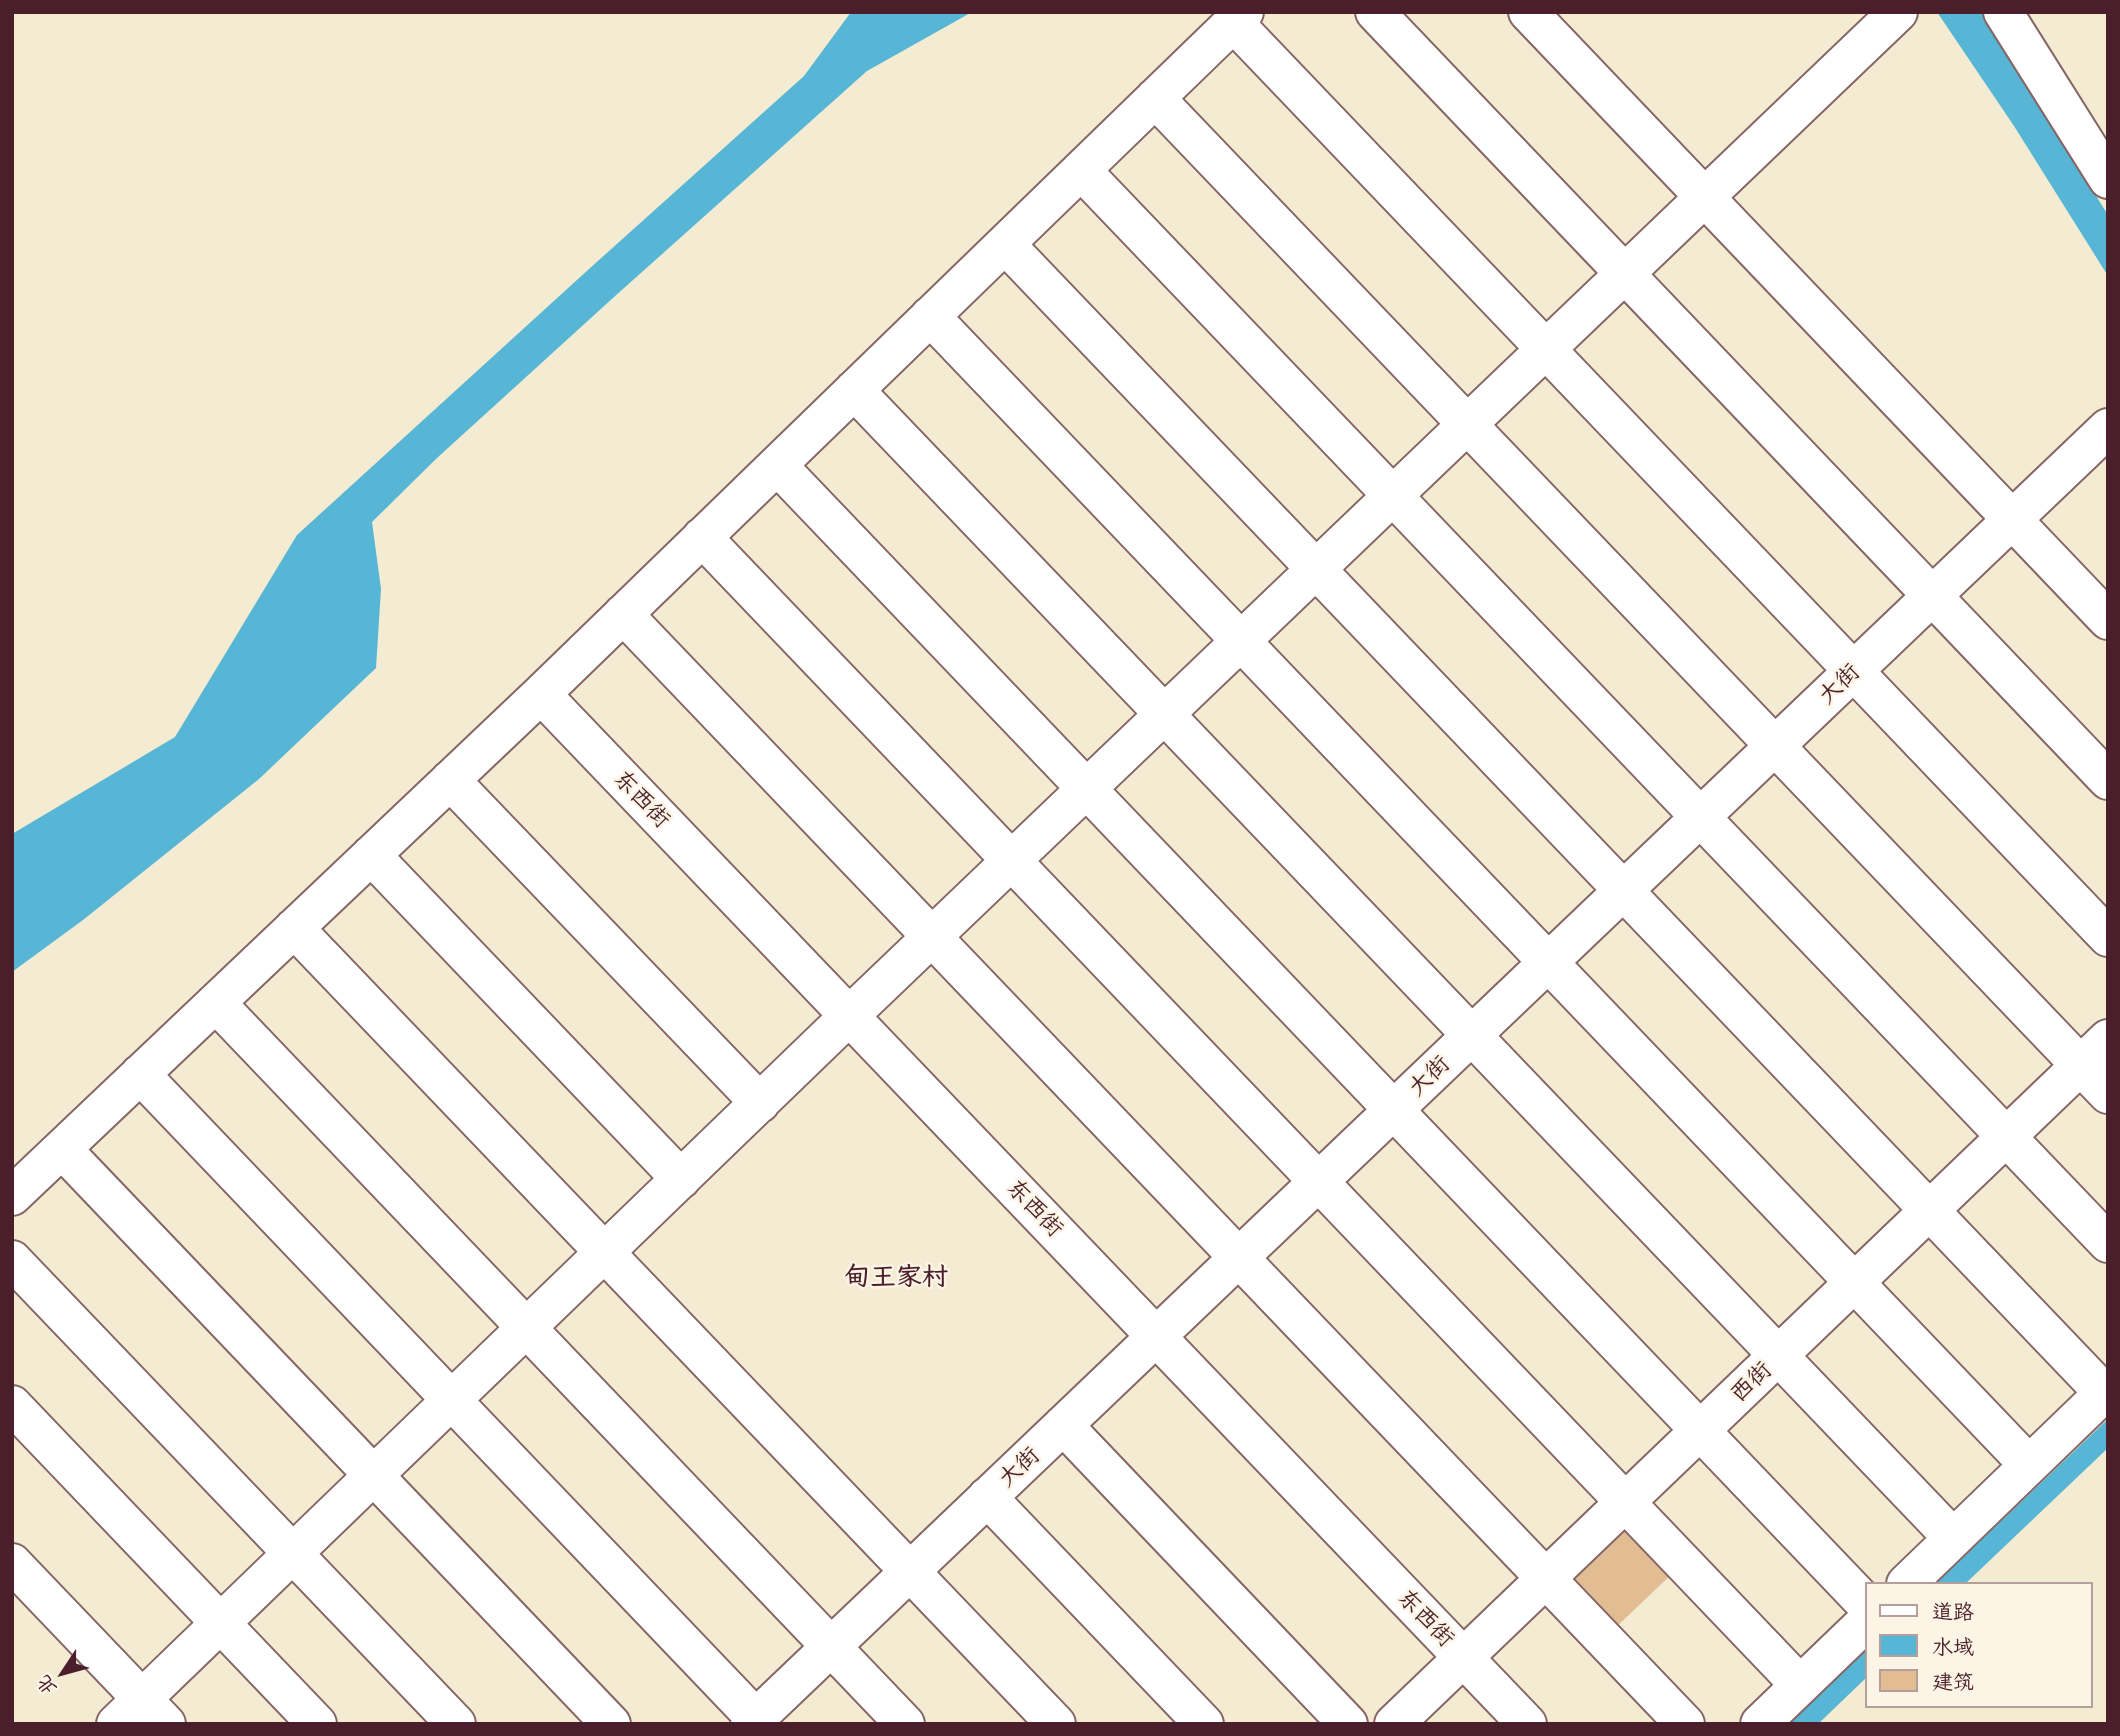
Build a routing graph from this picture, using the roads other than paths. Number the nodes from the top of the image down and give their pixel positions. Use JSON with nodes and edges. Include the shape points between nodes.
{"nodes":[{"id":1,"x":1374,"y":12,"type":"edge"},
{"id":2,"x":1528,"y":12,"type":"edge"},
{"id":3,"x":1898,"y":12,"type":"edge"},
{"id":4,"x":2003,"y":12,"type":"edge"},
{"id":5,"x":1238,"y":17,"type":"edge"},
{"id":6,"x":1155,"y":98,"type":"junction"},
{"id":7,"x":1081,"y":170,"type":"junction"},
{"id":8,"x":2108,"y":179,"type":"edge"},
{"id":9,"x":1704,"y":198,"type":"junction"},
{"id":10,"x":1005,"y":244,"type":"junction"},
{"id":11,"x":1624,"y":274,"type":"junction"},
{"id":12,"x":930,"y":316,"type":"junction"},
{"id":13,"x":1546,"y":349,"type":"junction"},
{"id":14,"x":854,"y":390,"type":"junction"},
{"id":15,"x":1468,"y":424,"type":"junction"},
{"id":16,"x":2108,"y":428,"type":"edge"},
{"id":17,"x":777,"y":465,"type":"junction"},
{"id":18,"x":1393,"y":496,"type":"junction"},
{"id":19,"x":2012,"y":520,"type":"junction"},
{"id":20,"x":702,"y":537,"type":"junction"},
{"id":21,"x":1317,"y":569,"type":"junction"},
{"id":22,"x":1932,"y":596,"type":"junction"},
{"id":23,"x":623,"y":614,"type":"junction"},
{"id":24,"x":2108,"y":620,"type":"edge"},
{"id":25,"x":1241,"y":641,"type":"junction"},
{"id":26,"x":1853,"y":671,"type":"junction"},
{"id":27,"x":541,"y":694,"type":"junction"},
{"id":28,"x":1165,"y":715,"type":"junction"},
{"id":29,"x":1775,"y":745,"type":"junction"},
{"id":30,"x":450,"y":780,"type":"junction"},
{"id":31,"x":2108,"y":780,"type":"edge"},
{"id":32,"x":1087,"y":789,"type":"junction"},
{"id":33,"x":1700,"y":817,"type":"junction"},
{"id":34,"x":371,"y":855,"type":"junction"},
{"id":35,"x":1012,"y":861,"type":"junction"},
{"id":36,"x":1623,"y":890,"type":"junction"},
{"id":37,"x":294,"y":928,"type":"junction"},
{"id":38,"x":932,"y":937,"type":"junction"},
{"id":39,"x":2108,"y":937,"type":"edge"},
{"id":40,"x":1548,"y":962,"type":"junction"},
{"id":41,"x":216,"y":1003,"type":"junction"},
{"id":42,"x":850,"y":1015,"type":"junction"},
{"id":43,"x":1471,"y":1035,"type":"junction"},
{"id":44,"x":2108,"y":1039,"type":"edge"},
{"id":45,"x":2080,"y":1065,"type":"junction"},
{"id":46,"x":140,"y":1074,"type":"junction"},
{"id":47,"x":2108,"y":1094,"type":"edge"},
{"id":48,"x":760,"y":1103,"type":"junction"},
{"id":49,"x":1394,"y":1110,"type":"junction"},
{"id":50,"x":2006,"y":1137,"type":"junction"},
{"id":51,"x":62,"y":1149,"type":"junction"},
{"id":52,"x":681,"y":1179,"type":"junction"},
{"id":53,"x":1318,"y":1181,"type":"junction"},
{"id":54,"x":12,"y":1196,"type":"edge"},
{"id":55,"x":1930,"y":1210,"type":"junction"},
{"id":56,"x":2108,"y":1243,"type":"edge"},
{"id":57,"x":605,"y":1252,"type":"junction"},
{"id":58,"x":1238,"y":1257,"type":"junction"},
{"id":59,"x":12,"y":1260,"type":"edge"},
{"id":60,"x":1854,"y":1282,"type":"junction"},
{"id":61,"x":526,"y":1328,"type":"junction"},
{"id":62,"x":1156,"y":1335,"type":"junction"},
{"id":63,"x":1778,"y":1356,"type":"junction"},
{"id":64,"x":2106,"y":1391,"type":"edge"},
{"id":65,"x":452,"y":1401,"type":"junction"},
{"id":66,"x":12,"y":1405,"type":"edge"},
{"id":67,"x":1063,"y":1425,"type":"junction"},
{"id":68,"x":1700,"y":1430,"type":"junction"},
{"id":69,"x":2029,"y":1465,"type":"junction"},
{"id":70,"x":374,"y":1476,"type":"junction"},
{"id":71,"x":987,"y":1497,"type":"junction"},
{"id":72,"x":1625,"y":1503,"type":"junction"},
{"id":73,"x":1953,"y":1538,"type":"junction"},
{"id":74,"x":293,"y":1554,"type":"junction"},
{"id":75,"x":12,"y":1563,"type":"edge"},
{"id":76,"x":910,"y":1571,"type":"junction"},
{"id":77,"x":1546,"y":1578,"type":"junction"},
{"id":78,"x":1908,"y":1582,"type":"edge"},
{"id":79,"x":1864,"y":1602,"type":"edge"},
{"id":80,"x":221,"y":1623,"type":"junction"},
{"id":81,"x":1864,"y":1624,"type":"edge"},
{"id":82,"x":831,"y":1647,"type":"junction"},
{"id":83,"x":1464,"y":1657,"type":"junction"},
{"id":84,"x":1800,"y":1685,"type":"junction"},
{"id":85,"x":142,"y":1715,"type":"edge"},
{"id":86,"x":756,"y":1722,"type":"edge"},
{"id":87,"x":317,"y":1724,"type":"edge"},
{"id":88,"x":456,"y":1724,"type":"edge"},
{"id":89,"x":611,"y":1724,"type":"edge"},
{"id":90,"x":905,"y":1724,"type":"edge"},
{"id":91,"x":1056,"y":1724,"type":"edge"},
{"id":92,"x":1203,"y":1724,"type":"edge"},
{"id":93,"x":1348,"y":1724,"type":"edge"},
{"id":94,"x":1394,"y":1724,"type":"edge"},
{"id":95,"x":1527,"y":1724,"type":"edge"},
{"id":96,"x":1685,"y":1724,"type":"edge"},
{"id":97,"x":1760,"y":1724,"type":"edge"}],
"edges":[{"from":1,"to":11,"type":"street"},
{"from":2,"to":9,"type":"street"},
{"from":3,"to":9,"type":"street"},
{"from":4,"to":8,"type":"street"},
{"from":5,"to":6,"type":"street"},
{"from":5,"to":13,"type":"street"},
{"from":6,"to":7,"type":"street"},
{"from":6,"to":15,"type":"street"},
{"from":7,"to":10,"type":"street"},
{"from":7,"to":18,"type":"street"},
{"from":9,"to":11,"type":"street"},
{"from":9,"to":19,"type":"street"},
{"from":10,"to":12,"type":"street"},
{"from":10,"to":21,"type":"street"},
{"from":11,"to":13,"type":"street"},
{"from":11,"to":22,"type":"street"},
{"from":12,"to":14,"type":"street"},
{"from":12,"to":25,"type":"street"},
{"from":13,"to":15,"type":"street"},
{"from":13,"to":26,"type":"street"},
{"from":14,"to":17,"type":"street"},
{"from":14,"to":28,"type":"street"},
{"from":15,"to":18,"type":"street"},
{"from":15,"to":29,"type":"street"},
{"from":16,"to":19,"type":"street","name":"大街"},
{"from":17,"to":20,"type":"street"},
{"from":17,"to":32,"type":"street"},
{"from":18,"to":21,"type":"street"},
{"from":18,"to":33,"type":"street"},
{"from":19,"to":22,"type":"street","name":"大街"},
{"from":19,"to":24,"type":"street"},
{"from":20,"to":23,"type":"street"},
{"from":20,"to":35,"type":"street"},
{"from":21,"to":25,"type":"street"},
{"from":21,"to":36,"type":"street"},
{"from":22,"to":26,"type":"street","name":"大街"},
{"from":22,"to":31,"type":"street"},
{"from":23,"to":27,"type":"street"},
{"from":23,"to":38,"type":"street"},
{"from":25,"to":28,"type":"street"},
{"from":25,"to":40,"type":"street"},
{"from":26,"to":29,"type":"street","name":"大街"},
{"from":26,"to":39,"type":"street"},
{"from":27,"to":30,"type":"street"},
{"from":27,"to":42,"type":"street","name":"东西街"},
{"from":28,"to":32,"type":"street"},
{"from":28,"to":43,"type":"street"},
{"from":29,"to":33,"type":"street","name":"大街"},
{"from":29,"to":45,"type":"street"},
{"from":30,"to":34,"type":"street"},
{"from":30,"to":48,"type":"street"},
{"from":32,"to":35,"type":"street"},
{"from":32,"to":49,"type":"street"},
{"from":33,"to":36,"type":"street","name":"大街"},
{"from":33,"to":50,"type":"street"},
{"from":34,"to":37,"type":"street"},
{"from":34,"to":52,"type":"street"},
{"from":35,"to":38,"type":"street"},
{"from":35,"to":53,"type":"street"},
{"from":36,"to":40,"type":"street","name":"大街"},
{"from":36,"to":55,"type":"street"},
{"from":37,"to":41,"type":"street"},
{"from":37,"to":57,"type":"street"},
{"from":38,"to":42,"type":"street"},
{"from":38,"to":58,"type":"street"},
{"from":40,"to":43,"type":"street","name":"大街"},
{"from":40,"to":60,"type":"street"},
{"from":41,"to":46,"type":"street"},
{"from":41,"to":61,"type":"street"},
{"from":42,"to":48,"type":"street"},
{"from":42,"to":62,"type":"street","name":"东西街"},
{"from":43,"to":49,"type":"street","name":"大街"},
{"from":43,"to":63,"type":"street"},
{"from":44,"to":45,"type":"street","name":"西街"},
{"from":45,"to":47,"type":"street"},
{"from":45,"to":50,"type":"street","name":"西街"},
{"from":46,"to":51,"type":"street"},
{"from":46,"to":65,"type":"street"},
{"from":48,"to":52,"type":"street"},
{"from":49,"to":53,"type":"street","name":"大街"},
{"from":49,"to":68,"type":"street"},
{"from":50,"to":55,"type":"street","name":"西街"},
{"from":50,"to":56,"type":"street"},
{"from":51,"to":54,"type":"street"},
{"from":51,"to":70,"type":"street"},
{"from":52,"to":57,"type":"street"},
{"from":53,"to":58,"type":"street","name":"大街"},
{"from":53,"to":72,"type":"street"},
{"from":55,"to":60,"type":"street","name":"西街"},
{"from":55,"to":64,"type":"street"},
{"from":57,"to":61,"type":"street"},
{"from":57,"to":76,"type":"street"},
{"from":58,"to":62,"type":"street","name":"大街"},
{"from":58,"to":77,"type":"street"},
{"from":59,"to":74,"type":"street"},
{"from":60,"to":63,"type":"street","name":"西街"},
{"from":60,"to":69,"type":"street"},
{"from":61,"to":65,"type":"street"},
{"from":61,"to":82,"type":"street"},
{"from":62,"to":67,"type":"street","name":"大街"},
{"from":62,"to":83,"type":"street","name":"东西街"},
{"from":63,"to":68,"type":"street","name":"西街"},
{"from":63,"to":73,"type":"street"},
{"from":64,"to":69,"type":"street"},
{"from":65,"to":70,"type":"street"},
{"from":65,"to":86,"type":"street"},
{"from":66,"to":80,"type":"street"},
{"from":67,"to":71,"type":"street","name":"大街"},
{"from":67,"to":93,"type":"street"},
{"from":68,"to":72,"type":"street","name":"西街"},
{"from":68,"to":79,"type":"street"},
{"from":69,"to":73,"type":"street"},
{"from":70,"to":74,"type":"street"},
{"from":70,"to":89,"type":"street"},
{"from":71,"to":76,"type":"street","name":"大街"},
{"from":71,"to":92,"type":"street"},
{"from":72,"to":77,"type":"street","name":"西街"},
{"from":72,"to":84,"type":"street"},
{"from":73,"to":78,"type":"street"},
{"from":74,"to":80,"type":"street"},
{"from":74,"to":88,"type":"street"},
{"from":75,"to":85,"type":"street"},
{"from":76,"to":82,"type":"street","name":"大街"},
{"from":76,"to":91,"type":"street"},
{"from":77,"to":83,"type":"street","name":"西街"},
{"from":77,"to":96,"type":"street"},
{"from":80,"to":85,"type":"street"},
{"from":80,"to":87,"type":"street"},
{"from":81,"to":84,"type":"street"},
{"from":82,"to":86,"type":"street","name":"大街"},
{"from":82,"to":90,"type":"street"},
{"from":83,"to":94,"type":"street","name":"西街"},
{"from":83,"to":95,"type":"street","name":"东西街"},
{"from":84,"to":97,"type":"street"}]}
